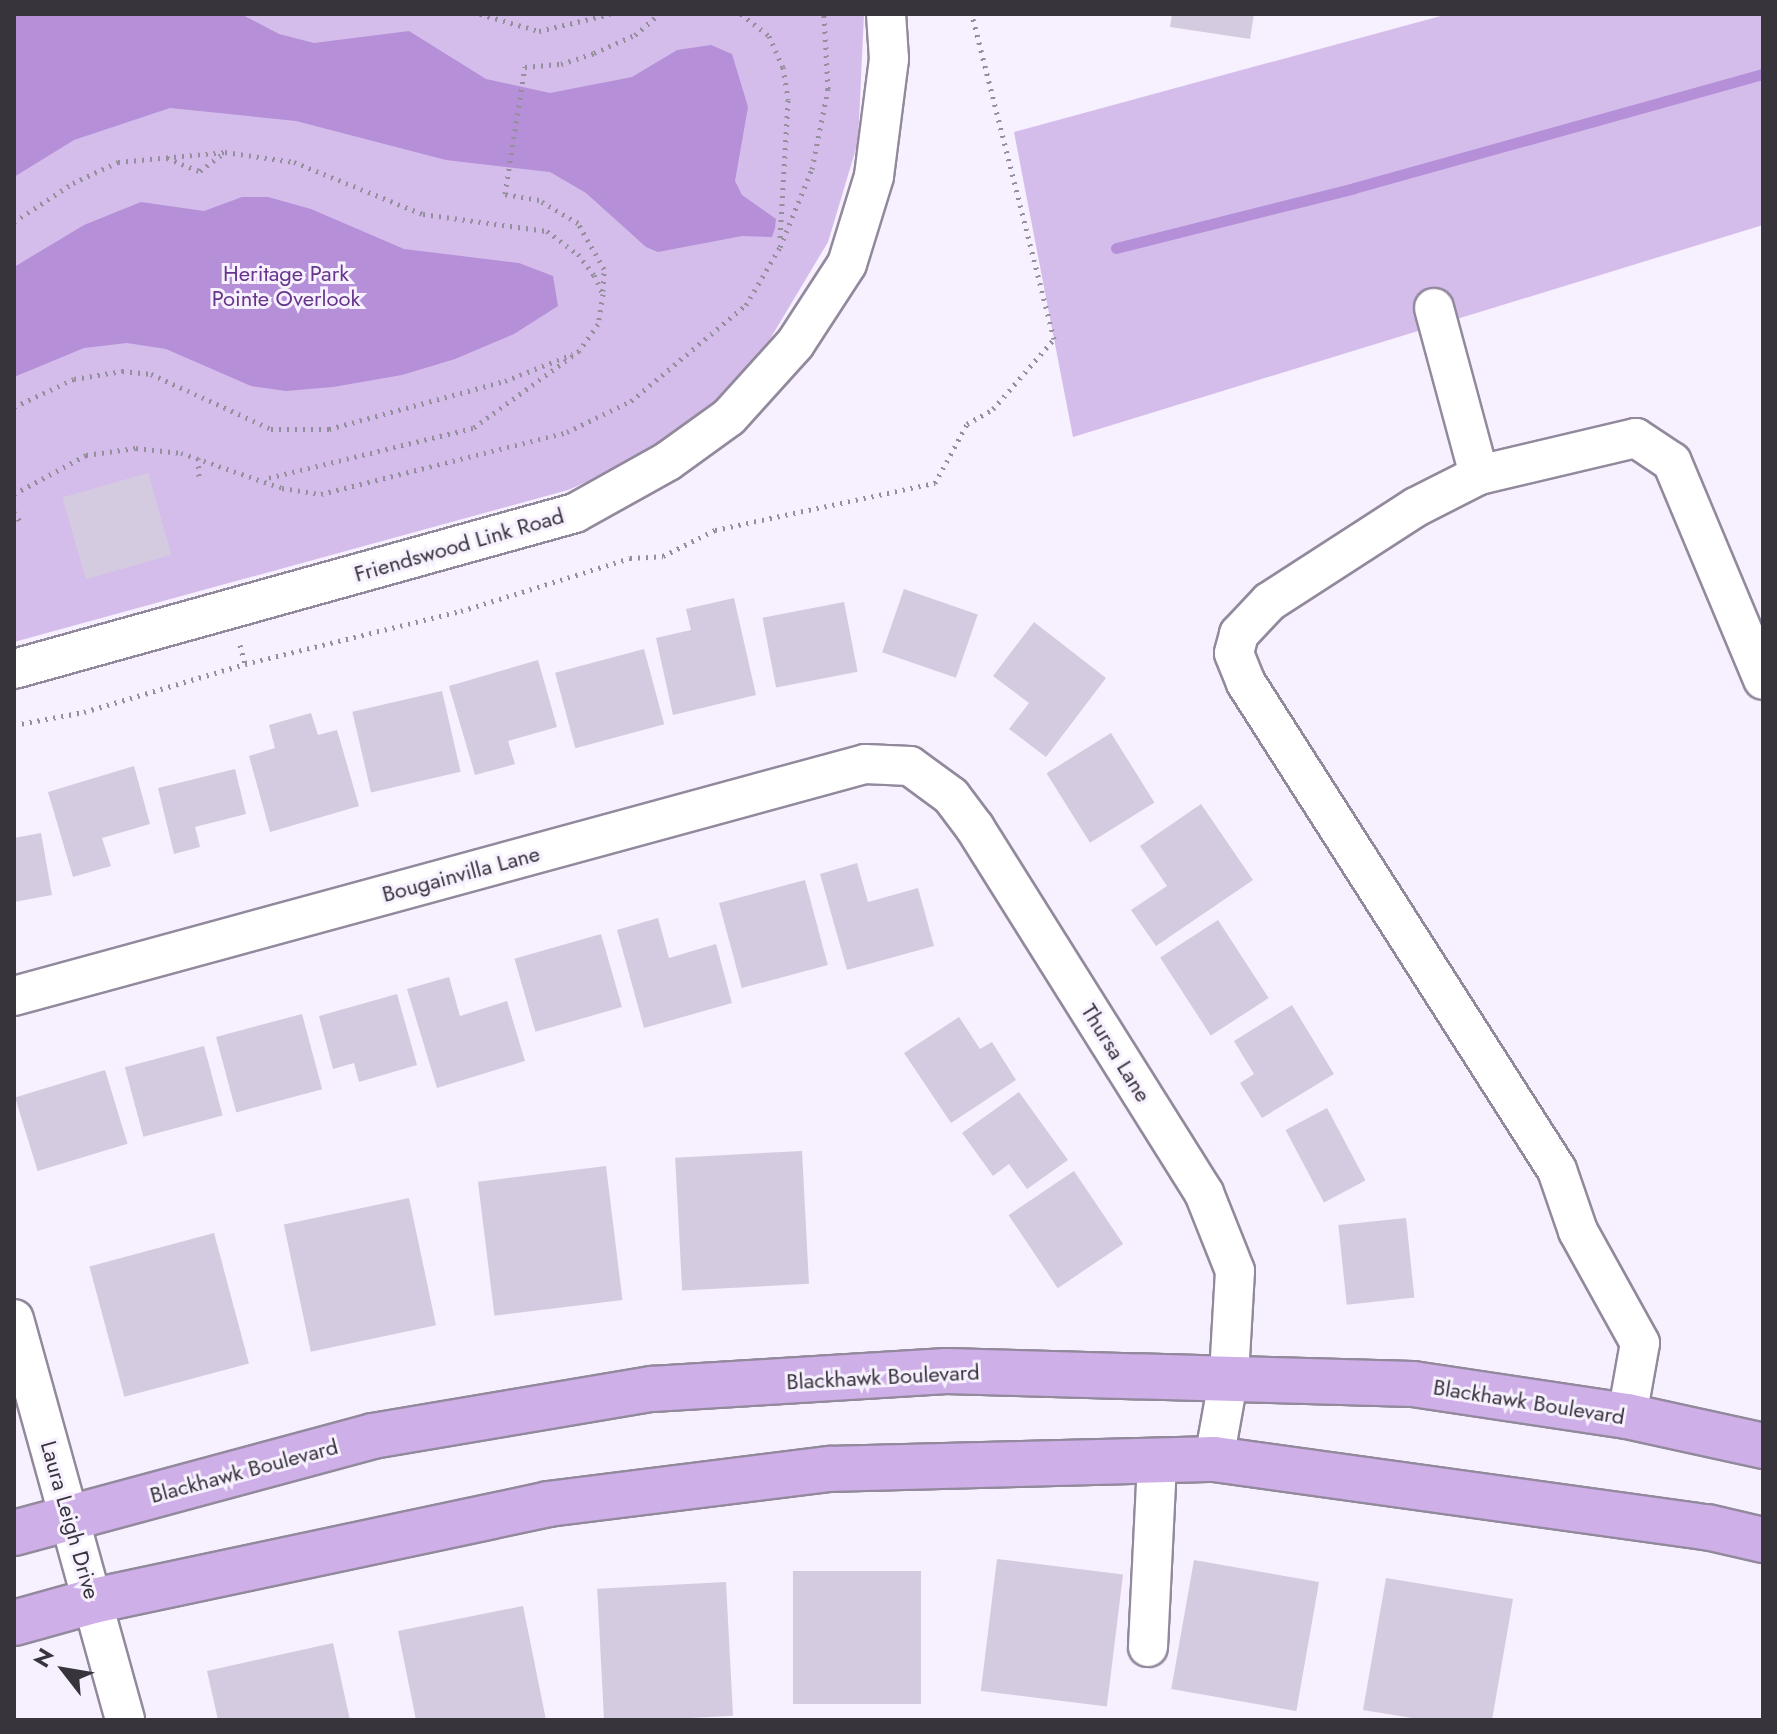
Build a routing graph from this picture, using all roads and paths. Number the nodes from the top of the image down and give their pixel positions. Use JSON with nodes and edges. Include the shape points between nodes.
{"nodes":[{"id":1,"x":480,"y":14,"type":"edge"},
{"id":2,"x":610,"y":14,"type":"edge"},
{"id":3,"x":659,"y":14,"type":"edge"},
{"id":4,"x":741,"y":14,"type":"edge"},
{"id":5,"x":824,"y":14,"type":"edge"},
{"id":6,"x":886,"y":14,"type":"edge"},
{"id":7,"x":225,"y":152,"type":"junction"},
{"id":8,"x":166,"y":157,"type":"junction"},
{"id":9,"x":14,"y":222,"type":"edge"},
{"id":10,"x":780,"y":247,"type":"junction"},
{"id":11,"x":603,"y":294,"type":"junction"},
{"id":12,"x":1434,"y":308,"type":"dead end"},
{"id":13,"x":579,"y":351,"type":"junction"},
{"id":14,"x":14,"y":407,"type":"edge"},
{"id":15,"x":198,"y":458,"type":"junction"},
{"id":16,"x":1479,"y":475,"type":"junction"},
{"id":17,"x":199,"y":478,"type":"dead end"},
{"id":18,"x":263,"y":479,"type":"junction"},
{"id":19,"x":14,"y":494,"type":"edge"},
{"id":20,"x":14,"y":512,"type":"edge"},
{"id":21,"x":21,"y":523,"type":"dead end"},
{"id":22,"x":14,"y":669,"type":"edge"},
{"id":23,"x":1763,"y":680,"type":"edge"},
{"id":24,"x":910,"y":766,"type":"joint"},
{"id":25,"x":14,"y":996,"type":"edge"},
{"id":26,"x":14,"y":1319,"type":"edge"},
{"id":27,"x":1229,"y":1376,"type":"junction"},
{"id":28,"x":1627,"y":1416,"type":"junction"},
{"id":29,"x":1763,"y":1446,"type":"edge"},
{"id":30,"x":1214,"y":1459,"type":"junction"},
{"id":31,"x":1157,"y":1461,"type":"junction"},
{"id":32,"x":67,"y":1518,"type":"junction"},
{"id":33,"x":14,"y":1533,"type":"edge"},
{"id":34,"x":1763,"y":1540,"type":"edge"},
{"id":35,"x":93,"y":1601,"type":"junction"},
{"id":36,"x":14,"y":1623,"type":"edge"},
{"id":37,"x":1148,"y":1647,"type":"dead end"},
{"id":38,"x":125,"y":1720,"type":"edge"}],
"edges":[{"from":1,"to":2,"type":"path","via":[[539,31]]},
{"from":3,"to":11,"type":"path","via":[[635,35],[594,53],[561,64],[525,67],[505,194],[539,200],[578,223],[604,269]]},
{"from":4,"to":10,"type":"path","via":[[769,36],[783,67],[788,100]]},
{"from":5,"to":10,"type":"path","via":[[828,89],[812,169]]},
{"from":6,"to":22,"type":"street","name":"Friendswood Link Road","via":[[889,59],[874,176],[847,264],[795,344],[729,417],[668,461],[575,513]]},
{"from":7,"to":8,"type":"path"},
{"from":7,"to":8,"type":"path","via":[[200,171]]},
{"from":7,"to":11,"type":"path","via":[[294,162],[423,214],[547,231],[578,254]]},
{"from":8,"to":9,"type":"path","via":[[118,162],[73,183]]},
{"from":10,"to":18,"type":"path","via":[[746,305],[690,355],[631,401],[567,432],[321,494],[294,492]]},
{"from":11,"to":13,"type":"path","via":[[598,324]]},
{"from":12,"to":16,"type":"street"},
{"from":13,"to":14,"type":"path","via":[[505,381],[329,429],[271,429],[151,374],[122,371],[74,379]]},
{"from":13,"to":18,"type":"path","via":[[473,428]]},
{"from":15,"to":17,"type":"path"},
{"from":15,"to":18,"type":"path"},
{"from":15,"to":19,"type":"path","via":[[136,448],[86,455]]},
{"from":16,"to":23,"type":"street","via":[[1617,440],[1636,438],[1662,451],[1683,485]]},
{"from":16,"to":28,"type":"street","via":[[1416,507],[1269,602],[1239,634],[1234,653],[1246,683],[1557,1170],[1578,1231],[1640,1343]]},
{"from":20,"to":21,"type":"path"},
{"from":24,"to":25,"type":"street","name":"Bougainvilla Lane","via":[[865,764]]},
{"from":24,"to":27,"type":"street","name":"Thursa Lane","via":[[951,796],[975,828],[1204,1193],[1235,1271]]},
{"from":26,"to":32,"type":"street","name":"Laura Leigh Drive"},
{"from":27,"to":28,"type":"main road","name":"Blackhawk Boulevard","via":[[1413,1384]]},
{"from":27,"to":30,"type":"street","name":"Thursa Lane"},
{"from":27,"to":32,"type":"main road","name":"Blackhawk Boulevard","via":[[946,1371],[652,1389],[373,1436]]},
{"from":28,"to":29,"type":"main road","name":"Blackhawk Boulevard"},
{"from":30,"to":31,"type":"main road"},
{"from":30,"to":34,"type":"main road","via":[[1707,1527]]},
{"from":31,"to":35,"type":"main road","via":[[830,1469],[548,1504]]},
{"from":31,"to":37,"type":"street"},
{"from":32,"to":33,"type":"main road","name":"Blackhawk Boulevard"},
{"from":32,"to":35,"type":"street","name":"Laura Leigh Drive"},
{"from":35,"to":36,"type":"main road"},
{"from":35,"to":38,"type":"street","name":"Laura Leigh Drive"}]}
